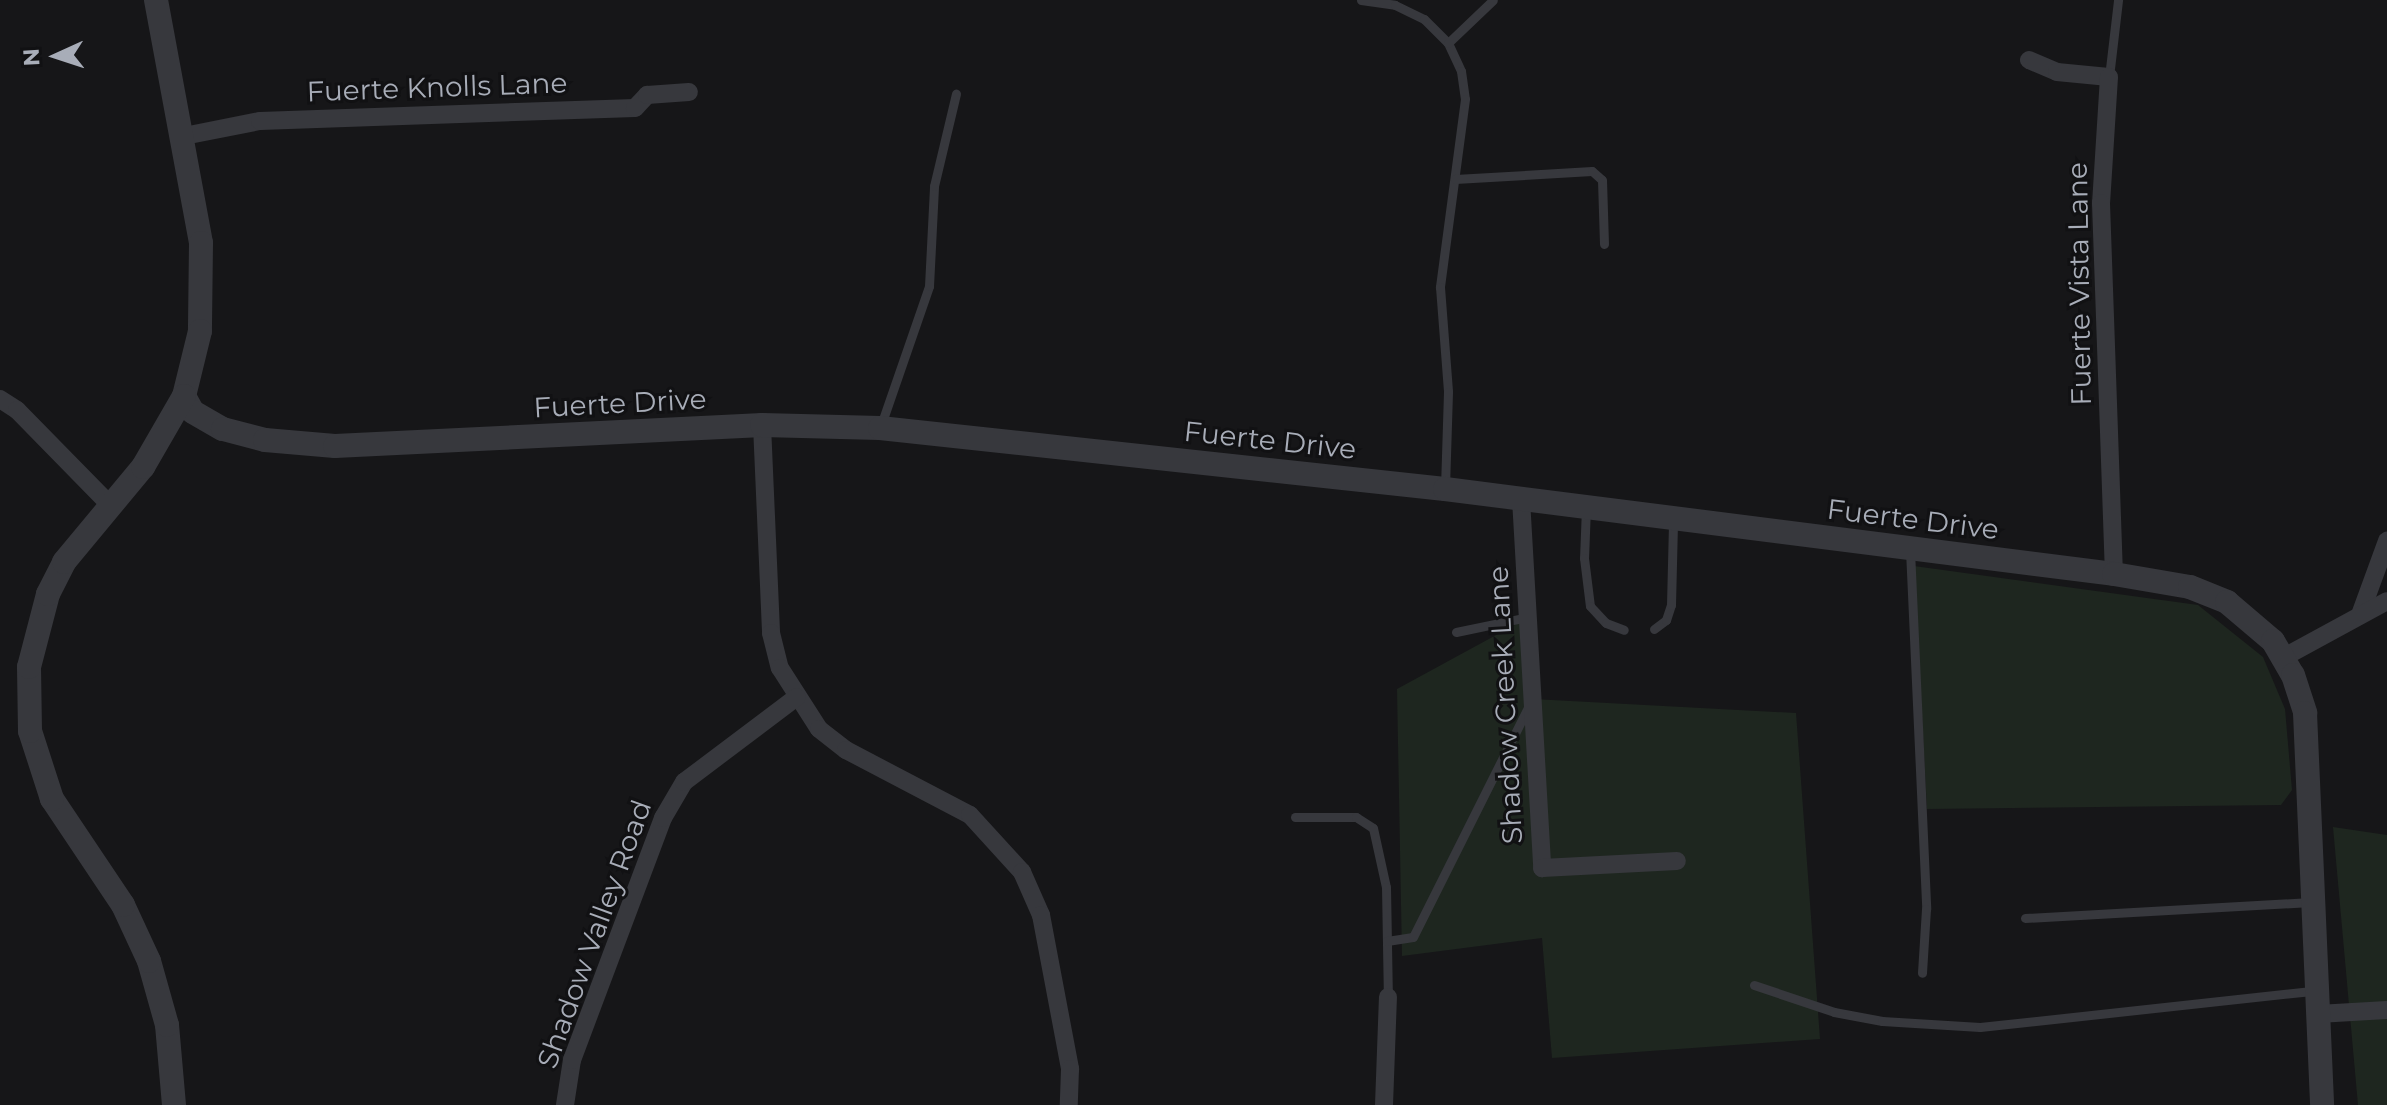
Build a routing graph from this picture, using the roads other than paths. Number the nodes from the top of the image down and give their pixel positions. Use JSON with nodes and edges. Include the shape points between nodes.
{"nodes":[{"id":1,"x":156,"y":0,"type":"edge"},
{"id":2,"x":1361,"y":0,"type":"edge"},
{"id":3,"x":1493,"y":0,"type":"edge"},
{"id":4,"x":2118,"y":0,"type":"edge"},
{"id":5,"x":1448,"y":43,"type":"junction"},
{"id":6,"x":2029,"y":60,"type":"dead end"},
{"id":7,"x":2109,"y":77,"type":"junction"},
{"id":8,"x":689,"y":92,"type":"dead end"},
{"id":9,"x":956,"y":94,"type":"dead end"},
{"id":10,"x":184,"y":136,"type":"junction"},
{"id":11,"x":1455,"y":179,"type":"junction"},
{"id":12,"x":1604,"y":244,"type":"dead end"},
{"id":13,"x":184,"y":396,"type":"junction"},
{"id":14,"x":0,"y":399,"type":"edge"},
{"id":15,"x":762,"y":425,"type":"junction"},
{"id":16,"x":880,"y":428,"type":"junction"},
{"id":17,"x":1445,"y":489,"type":"junction"},
{"id":18,"x":1521,"y":499,"type":"junction"},
{"id":19,"x":112,"y":507,"type":"junction"},
{"id":20,"x":1586,"y":507,"type":"junction"},
{"id":21,"x":1673,"y":517,"type":"junction"},
{"id":22,"x":2387,"y":541,"type":"edge"},
{"id":23,"x":1910,"y":550,"type":"junction"},
{"id":24,"x":2114,"y":574,"type":"junction"},
{"id":25,"x":2385,"y":603,"type":"edge"},
{"id":26,"x":2361,"y":612,"type":"junction"},
{"id":27,"x":1528,"y":617,"type":"junction"},
{"id":28,"x":1654,"y":629,"type":"dead end"},
{"id":29,"x":1624,"y":630,"type":"dead end"},
{"id":30,"x":1456,"y":632,"type":"dead end"},
{"id":31,"x":2284,"y":657,"type":"junction"},
{"id":32,"x":797,"y":697,"type":"junction"},
{"id":33,"x":1533,"y":699,"type":"junction"},
{"id":34,"x":1295,"y":817,"type":"dead end"},
{"id":35,"x":1677,"y":861,"type":"dead end"},
{"id":36,"x":2314,"y":902,"type":"junction"},
{"id":37,"x":2025,"y":918,"type":"dead end"},
{"id":38,"x":1387,"y":941,"type":"junction"},
{"id":39,"x":1922,"y":973,"type":"dead end"},
{"id":40,"x":1754,"y":985,"type":"dead end"},
{"id":41,"x":1388,"y":997,"type":"joint"},
{"id":42,"x":2318,"y":1002,"type":"junction"},
{"id":43,"x":2387,"y":1010,"type":"edge"},
{"id":44,"x":174,"y":1105,"type":"edge"},
{"id":45,"x":565,"y":1105,"type":"edge"},
{"id":46,"x":1069,"y":1105,"type":"edge"},
{"id":47,"x":1384,"y":1105,"type":"edge"},
{"id":48,"x":2322,"y":1105,"type":"edge"}],
"edges":[{"from":1,"to":10,"type":"street"},
{"from":2,"to":5,"type":"lane","via":[[1395,5],[1424,19]]},
{"from":3,"to":5,"type":"lane"},
{"from":4,"to":7,"type":"lane"},
{"from":5,"to":11,"type":"lane","via":[[1465,99]]},
{"from":6,"to":7,"type":"street","via":[[2057,72]]},
{"from":7,"to":24,"type":"street","name":"Fuerte Vista Lane","via":[[2101,203]]},
{"from":8,"to":10,"type":"street","name":"Fuerte Knolls Lane","via":[[647,95],[635,108],[260,121]]},
{"from":9,"to":16,"type":"lane","via":[[934,186],[929,286]]},
{"from":10,"to":13,"type":"street","via":[[201,243],[203,300]]},
{"from":11,"to":12,"type":"lane","via":[[1592,171],[1602,180]]},
{"from":11,"to":17,"type":"lane","via":[[1440,287],[1448,392]]},
{"from":13,"to":15,"type":"street","name":"Fuerte Drive","via":[[193,412],[223,429],[301,445]]},
{"from":13,"to":19,"type":"street","via":[[170,426]]},
{"from":14,"to":19,"type":"street"},
{"from":15,"to":16,"type":"street","name":"Fuerte Drive"},
{"from":15,"to":32,"type":"street","via":[[771,633],[780,668]]},
{"from":16,"to":17,"type":"street","name":"Fuerte Drive"},
{"from":17,"to":18,"type":"street","name":"Fuerte Drive"},
{"from":18,"to":20,"type":"street","name":"Fuerte Drive"},
{"from":18,"to":27,"type":"street","name":"Shadow Creek Lane"},
{"from":19,"to":44,"type":"street","via":[[64,562],[48,594],[29,667],[30,731],[52,799],[123,905],[149,961],[167,1025]]},
{"from":20,"to":21,"type":"street","name":"Fuerte Drive"},
{"from":20,"to":29,"type":"lane","via":[[1585,582],[1590,606],[1606,623]]},
{"from":21,"to":23,"type":"street","name":"Fuerte Drive"},
{"from":21,"to":28,"type":"lane","via":[[1671,605],[1666,620]]},
{"from":22,"to":26,"type":"street"},
{"from":23,"to":24,"type":"street","name":"Fuerte Drive"},
{"from":23,"to":39,"type":"lane","via":[[1926,909]]},
{"from":24,"to":31,"type":"street","name":"Fuerte Drive","via":[[2209,593],[2244,613]]},
{"from":25,"to":26,"type":"street"},
{"from":26,"to":31,"type":"street"},
{"from":27,"to":30,"type":"lane"},
{"from":27,"to":33,"type":"street","name":"Shadow Creek Lane"},
{"from":31,"to":36,"type":"street","name":"Fuerte Drive","via":[[2305,713]]},
{"from":32,"to":45,"type":"street","name":"Shadow Valley Road","via":[[684,782],[663,818],[572,1060]]},
{"from":32,"to":46,"type":"street","via":[[819,729],[837,743],[970,815],[1016,863],[1041,915],[1070,1069]]},
{"from":33,"to":35,"type":"street","name":"Shadow Creek Lane","via":[[1542,868]]},
{"from":33,"to":38,"type":"lane","via":[[1413,937]]},
{"from":34,"to":38,"type":"lane","via":[[1356,817],[1373,828],[1386,887]]},
{"from":36,"to":37,"type":"lane"},
{"from":36,"to":42,"type":"street","name":"Fuerte Drive"},
{"from":38,"to":41,"type":"lane"},
{"from":40,"to":42,"type":"lane","via":[[1834,1012],[1882,1021],[1980,1027]]},
{"from":41,"to":47,"type":"street"},
{"from":42,"to":43,"type":"street"},
{"from":42,"to":48,"type":"street","name":"Fuerte Drive"}]}
